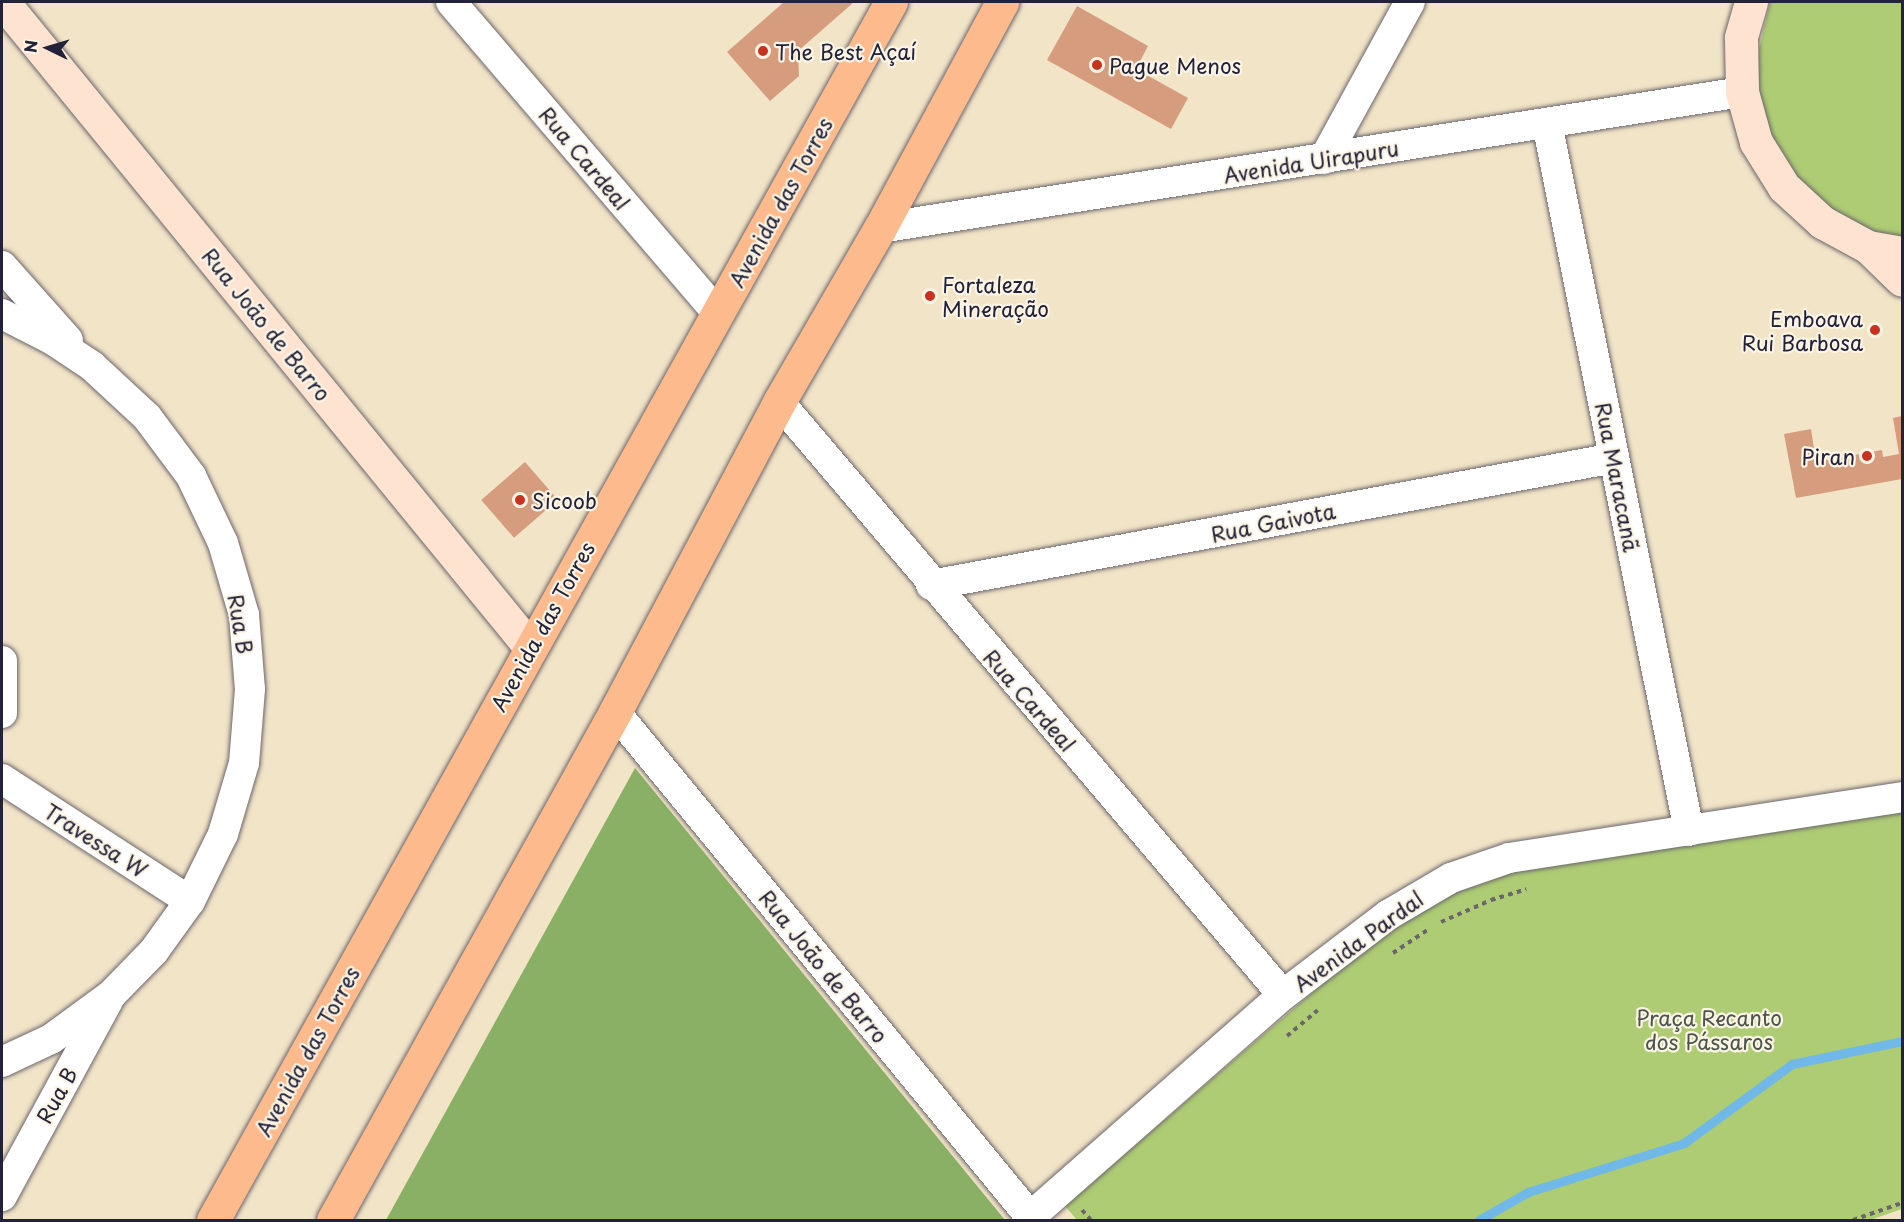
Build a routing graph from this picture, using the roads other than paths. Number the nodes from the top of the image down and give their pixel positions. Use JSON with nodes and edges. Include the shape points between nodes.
{"nodes":[{"id":1,"x":3,"y":2,"type":"edge"},
{"id":2,"x":451,"y":2,"type":"edge"},
{"id":3,"x":891,"y":2,"type":"edge"},
{"id":4,"x":986,"y":2,"type":"edge"},
{"id":5,"x":1002,"y":2,"type":"edge"},
{"id":6,"x":1410,"y":2,"type":"edge"},
{"id":7,"x":1751,"y":2,"type":"edge"},
{"id":8,"x":982,"y":37,"type":"junction"},
{"id":9,"x":1742,"y":92,"type":"junction"},
{"id":10,"x":1547,"y":123,"type":"junction"},
{"id":11,"x":1324,"y":159,"type":"junction"},
{"id":12,"x":880,"y":228,"type":"junction"},
{"id":13,"x":1868,"y":247,"type":"junction"},
{"id":14,"x":1902,"y":253,"type":"edge"},
{"id":15,"x":2,"y":266,"type":"edge"},
{"id":16,"x":1902,"y":280,"type":"edge"},
{"id":17,"x":2,"y":314,"type":"edge"},
{"id":18,"x":718,"y":314,"type":"junction"},
{"id":19,"x":92,"y":366,"type":"junction"},
{"id":20,"x":779,"y":402,"type":"junction"},
{"id":21,"x":1614,"y":458,"type":"junction"},
{"id":22,"x":932,"y":585,"type":"junction"},
{"id":23,"x":530,"y":647,"type":"junction"},
{"id":24,"x":2,"y":661,"type":"edge"},
{"id":25,"x":615,"y":712,"type":"junction"},
{"id":26,"x":2,"y":713,"type":"edge"},
{"id":27,"x":2,"y":779,"type":"edge"},
{"id":28,"x":1902,"y":797,"type":"edge"},
{"id":29,"x":1689,"y":831,"type":"junction"},
{"id":30,"x":190,"y":901,"type":"junction"},
{"id":31,"x":111,"y":995,"type":"junction"},
{"id":32,"x":1283,"y":995,"type":"junction"},
{"id":33,"x":311,"y":1045,"type":"junction"},
{"id":34,"x":2,"y":1062,"type":"edge"},
{"id":35,"x":2,"y":1196,"type":"edge"},
{"id":36,"x":1031,"y":1219,"type":"edge"},
{"id":37,"x":213,"y":1221,"type":"edge"},
{"id":38,"x":234,"y":1221,"type":"edge"},
{"id":39,"x":333,"y":1221,"type":"edge"}],
"edges":[{"from":1,"to":23,"type":"street","name":"Rua João de Barro"},
{"from":2,"to":18,"type":"street","name":"Rua Cardeal"},
{"from":3,"to":18,"type":"main road","name":"Avenida das Torres"},
{"from":4,"to":8,"type":"main road"},
{"from":5,"to":8,"type":"main road"},
{"from":6,"to":11,"type":"street"},
{"from":7,"to":9,"type":"street","via":[[1741,38]]},
{"from":8,"to":12,"type":"main road"},
{"from":9,"to":10,"type":"street","name":"Avenida Uirapuru"},
{"from":9,"to":13,"type":"street","via":[[1756,142],[1784,187],[1822,222]]},
{"from":10,"to":11,"type":"street","name":"Avenida Uirapuru"},
{"from":10,"to":21,"type":"street","name":"Rua Maracanã"},
{"from":11,"to":12,"type":"street","name":"Avenida Uirapuru"},
{"from":12,"to":20,"type":"main road"},
{"from":13,"to":14,"type":"street"},
{"from":13,"to":16,"type":"street"},
{"from":15,"to":19,"type":"street"},
{"from":17,"to":19,"type":"street","name":"Rua B","via":[[53,340]]},
{"from":18,"to":23,"type":"main road","name":"Avenida das Torres"},
{"from":19,"to":30,"type":"street","name":"Rua B","via":[[147,417],[191,476],[223,543],[244,615],[250,689],[244,763],[223,834]]},
{"from":20,"to":22,"type":"street","name":"Rua Cardeal"},
{"from":20,"to":25,"type":"main road"},
{"from":21,"to":22,"type":"street","name":"Rua Gaivota"},
{"from":21,"to":29,"type":"street","name":"Rua Maracanã"},
{"from":22,"to":32,"type":"street","name":"Rua Cardeal"},
{"from":23,"to":33,"type":"main road","name":"Avenida das Torres"},
{"from":24,"to":26,"type":"street"},
{"from":25,"to":36,"type":"street","name":"Rua João de Barro"},
{"from":25,"to":39,"type":"main road"},
{"from":27,"to":30,"type":"street","name":"Travessa W"},
{"from":28,"to":29,"type":"street","name":"Avenida Pardal"},
{"from":29,"to":32,"type":"street","name":"Avenida Pardal","via":[[1509,858],[1450,878],[1388,915]]},
{"from":30,"to":31,"type":"street","name":"Rua B","via":[[154,951]]},
{"from":31,"to":34,"type":"street","name":"Rua B","via":[[51,1039]]},
{"from":31,"to":35,"type":"street","name":"Rua B"},
{"from":32,"to":36,"type":"street","name":"Avenida Pardal"},
{"from":33,"to":37,"type":"main road","name":"Avenida das Torres"},
{"from":33,"to":38,"type":"main road","via":[[283,1134]]}]}
